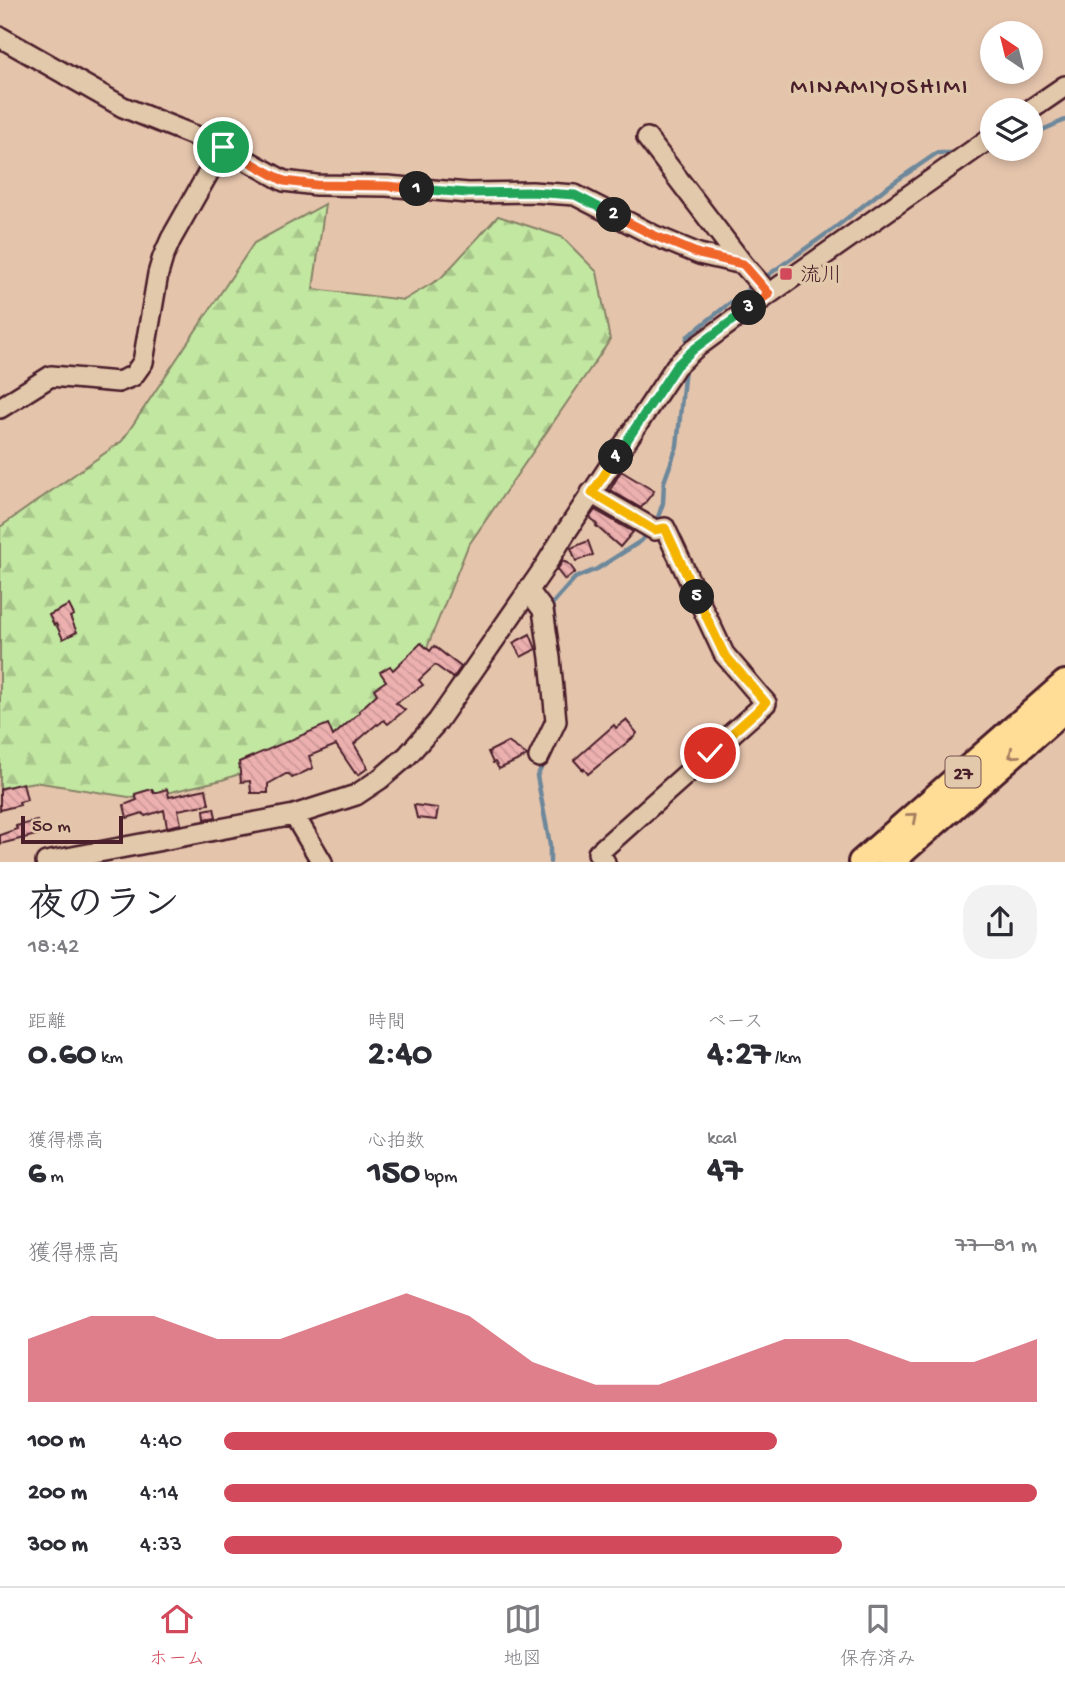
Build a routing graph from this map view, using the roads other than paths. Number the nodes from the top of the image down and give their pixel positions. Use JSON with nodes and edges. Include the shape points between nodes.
{"nodes":[{"id":1,"x":0,"y":37,"type":"edge"},
{"id":2,"x":1065,"y":86,"type":"edge"},
{"id":3,"x":1043,"y":101,"type":"edge"},
{"id":4,"x":647,"y":138,"type":"dead end"},
{"id":5,"x":980,"y":145,"type":"edge"},
{"id":6,"x":223,"y":147,"type":"junction"},
{"id":7,"x":743,"y":264,"type":"junction"},
{"id":8,"x":769,"y":294,"type":"junction"},
{"id":9,"x":0,"y":408,"type":"edge"},
{"id":10,"x":592,"y":493,"type":"junction"},
{"id":11,"x":528,"y":590,"type":"junction"},
{"id":12,"x":1065,"y":683,"type":"edge"},
{"id":13,"x":1065,"y":709,"type":"edge"},
{"id":14,"x":539,"y":757,"type":"dead end"},
{"id":15,"x":294,"y":815,"type":"junction"},
{"id":16,"x":131,"y":854,"type":"edge"},
{"id":17,"x":46,"y":862,"type":"edge"},
{"id":18,"x":322,"y":862,"type":"edge"},
{"id":19,"x":605,"y":862,"type":"edge"},
{"id":20,"x":862,"y":862,"type":"edge"},
{"id":21,"x":891,"y":862,"type":"edge"}],
"edges":[{"from":1,"to":6,"type":"street","via":[[123,107]]},
{"from":2,"to":3,"type":"street"},
{"from":4,"to":7,"type":"street"},
{"from":5,"to":8,"type":"street"},
{"from":6,"to":7,"type":"street","via":[[284,181],[575,195],[699,254]]},
{"from":6,"to":9,"type":"street","via":[[163,257],[143,362],[133,376],[118,382],[51,376]]},
{"from":7,"to":8,"type":"street"},
{"from":8,"to":10,"type":"street","via":[[676,366]]},
{"from":10,"to":11,"type":"street"},
{"from":10,"to":19,"type":"street","via":[[654,530],[665,528],[724,654],[766,703],[598,853]]},
{"from":11,"to":14,"type":"street","via":[[543,610],[556,721]]},
{"from":11,"to":15,"type":"street","via":[[438,721],[407,756],[356,794]]},
{"from":20,"to":12,"type":"main road","number":"27","one_way":true},
{"from":13,"to":21,"type":"main road","number":"27","one_way":true},
{"from":15,"to":16,"type":"street"},
{"from":15,"to":18,"type":"street"},
{"from":16,"to":17,"type":"street"}]}
